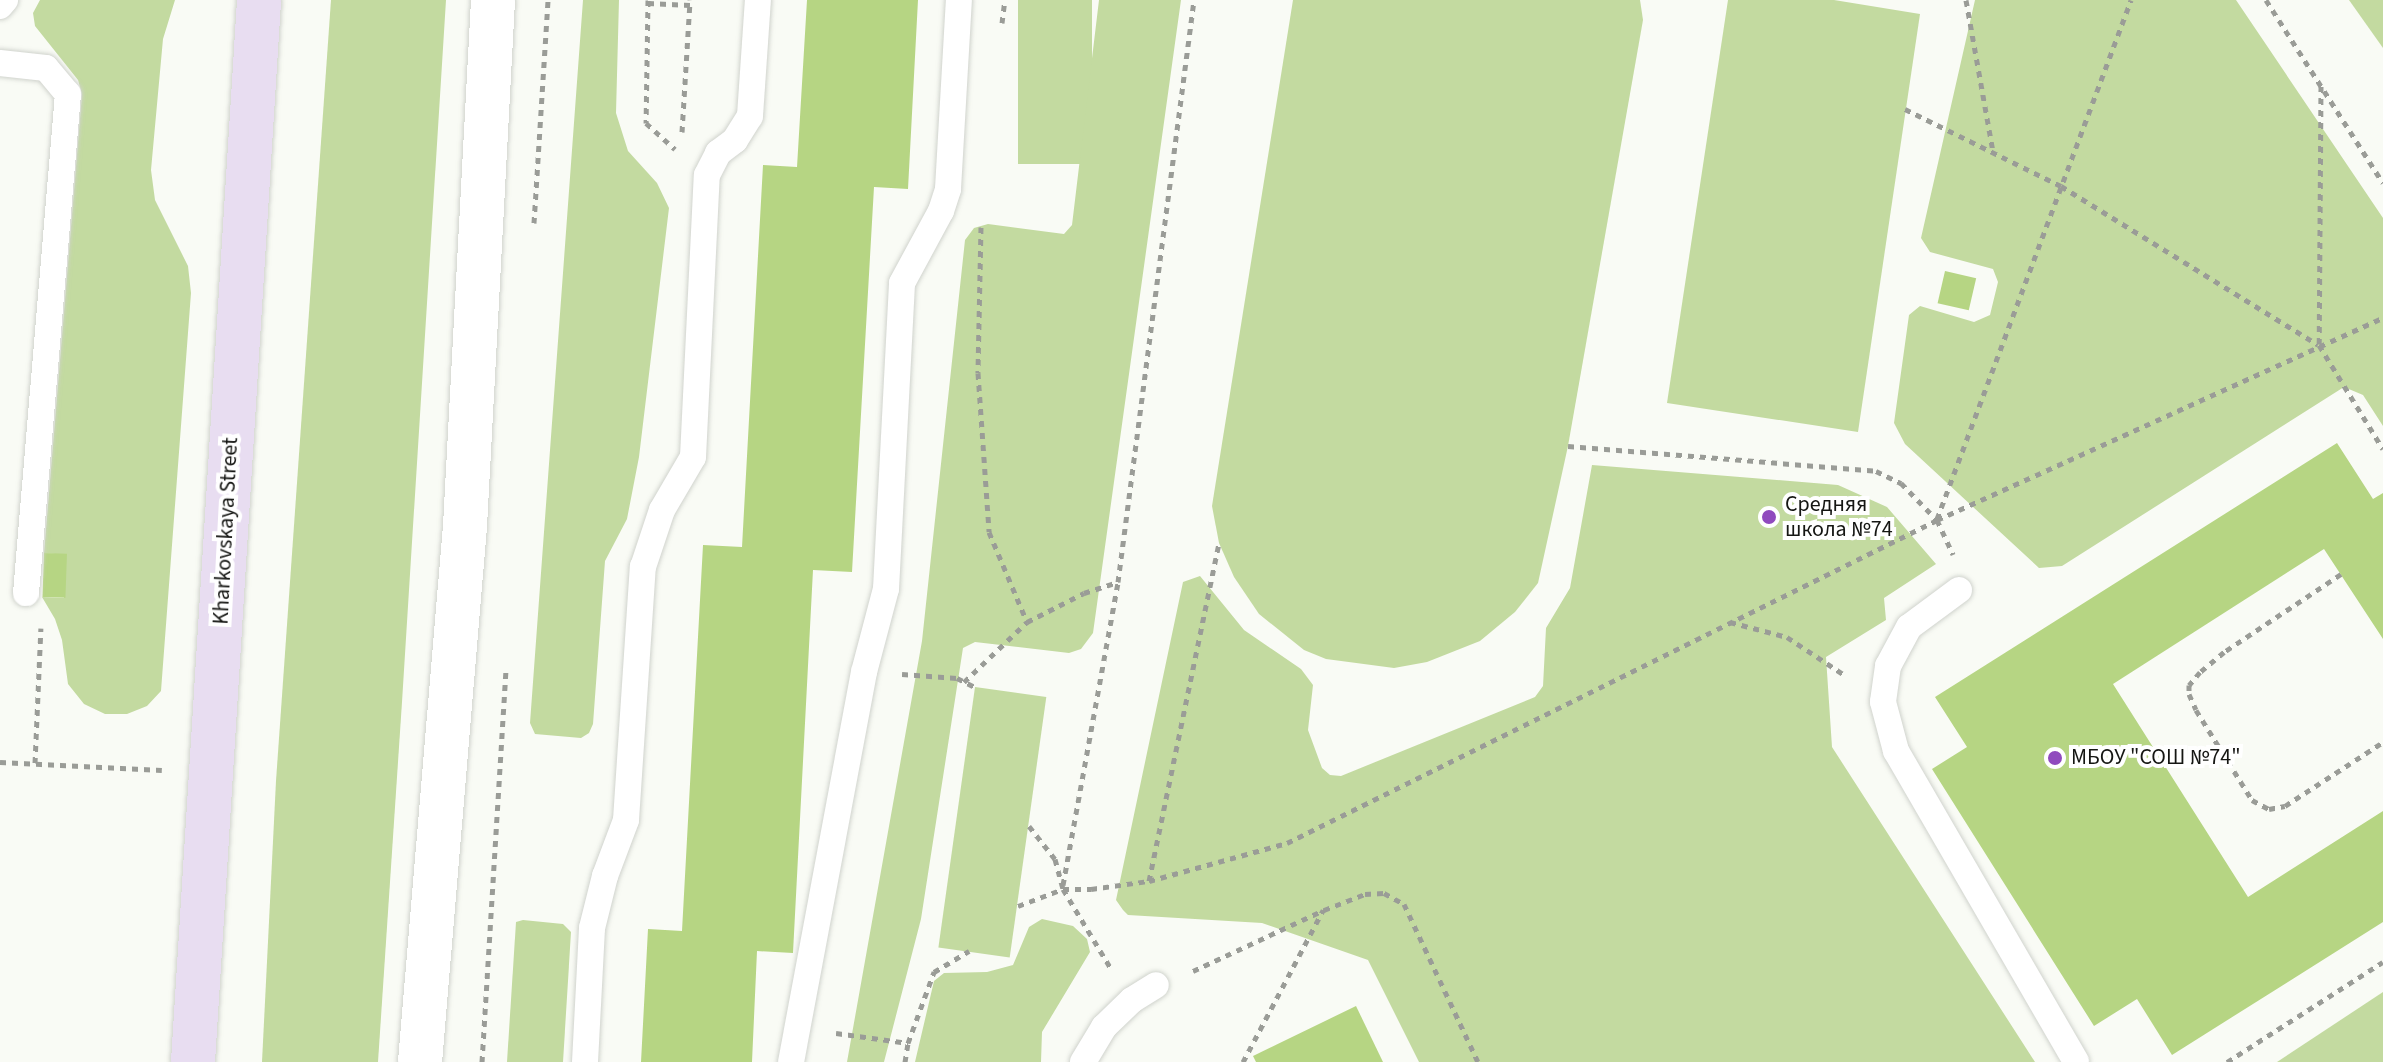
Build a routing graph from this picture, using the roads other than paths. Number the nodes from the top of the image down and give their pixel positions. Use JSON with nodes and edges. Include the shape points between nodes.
{"nodes":[{"id":1,"x":5,"y":0,"type":"edge"},
{"id":2,"x":259,"y":0,"type":"edge"},
{"id":3,"x":493,"y":0,"type":"edge"},
{"id":4,"x":758,"y":0,"type":"edge"},
{"id":5,"x":959,"y":0,"type":"edge"},
{"id":6,"x":0,"y":6,"type":"edge"},
{"id":7,"x":0,"y":63,"type":"edge"},
{"id":8,"x":1959,"y":590,"type":"dead end"},
{"id":9,"x":26,"y":593,"type":"dead end"},
{"id":10,"x":1156,"y":985,"type":"road end"},
{"id":11,"x":193,"y":1062,"type":"edge"},
{"id":12,"x":420,"y":1062,"type":"edge"},
{"id":13,"x":585,"y":1062,"type":"edge"},
{"id":14,"x":791,"y":1062,"type":"edge"},
{"id":15,"x":1083,"y":1062,"type":"edge"},
{"id":16,"x":2076,"y":1062,"type":"edge"}],
"edges":[{"from":1,"to":6,"type":"lane"},
{"from":2,"to":11,"type":"main road","name":"Kharkovskaya Street"},
{"from":3,"to":12,"type":"street","via":[[465,526]]},
{"from":4,"to":13,"type":"lane","via":[[750,116],[735,140],[718,153],[707,175],[693,457],[662,510],[643,567],[626,820],[592,928]]},
{"from":5,"to":14,"type":"lane","via":[[948,189],[902,283],[886,589],[864,672]]},
{"from":7,"to":9,"type":"lane","via":[[46,68],[68,94]]},
{"from":8,"to":16,"type":"lane","via":[[1909,627],[1888,666],[1883,702],[1896,751]]},
{"from":10,"to":15,"type":"lane","via":[[1104,1027]]}]}
